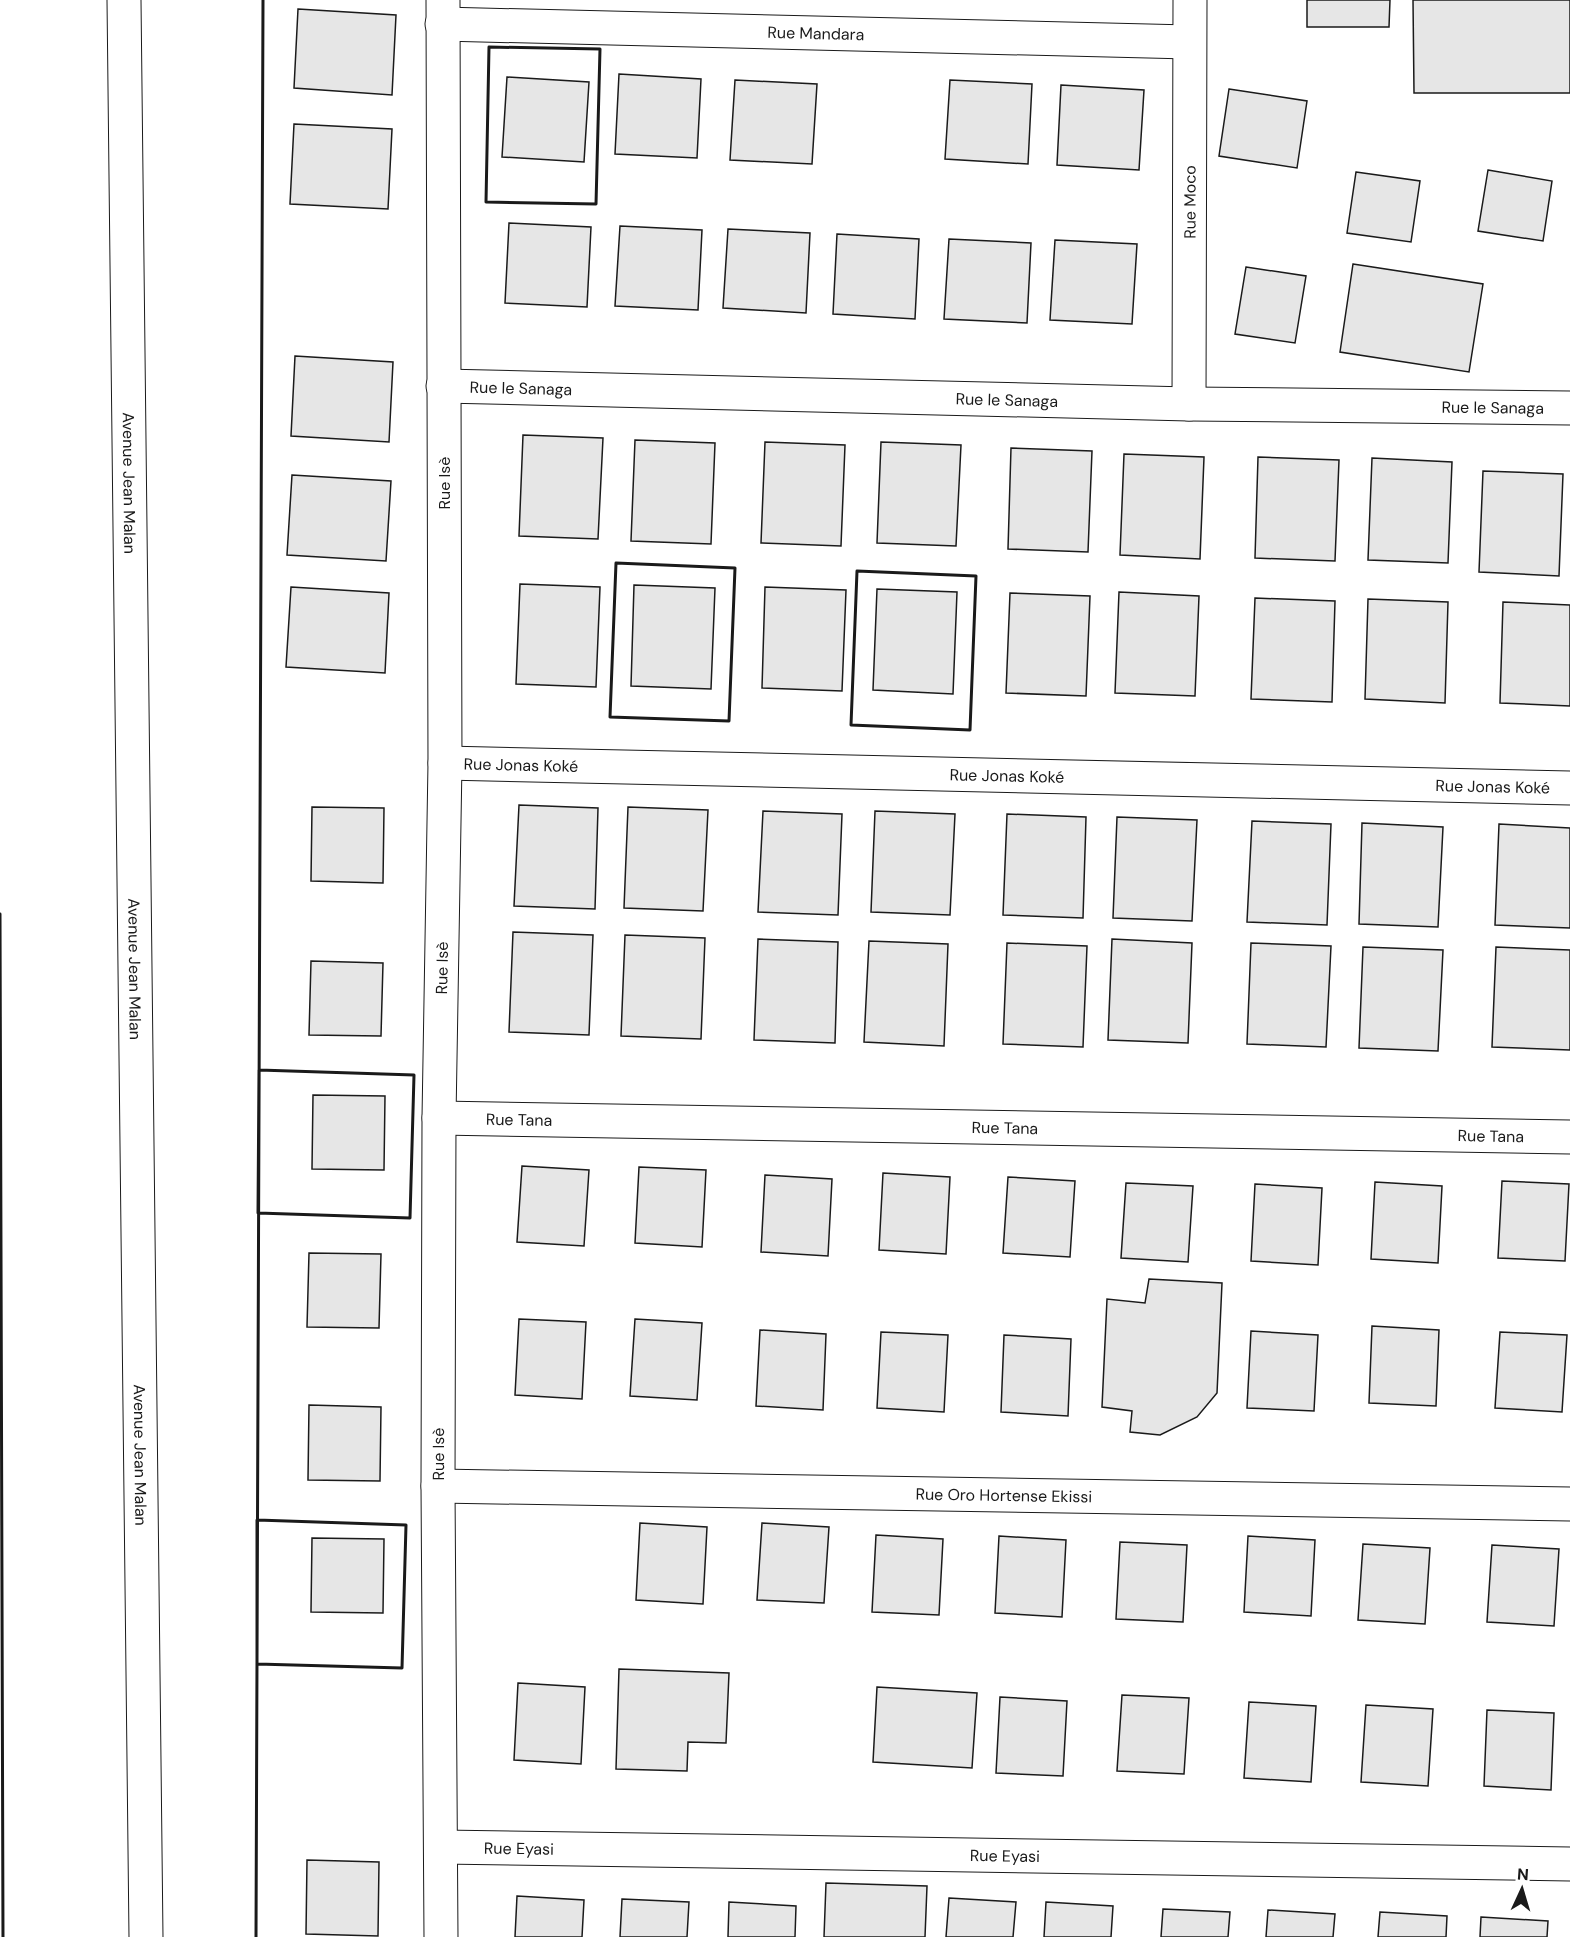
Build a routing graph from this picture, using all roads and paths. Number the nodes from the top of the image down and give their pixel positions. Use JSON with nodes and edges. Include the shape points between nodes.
{"nodes":[{"id":1,"x":124,"y":0,"type":"edge"},
{"id":2,"x":1190,"y":0,"type":"edge"},
{"id":3,"x":442,"y":12,"type":"edge"},
{"id":4,"x":1189,"y":42,"type":"junction"},
{"id":5,"x":443,"y":386,"type":"junction"},
{"id":6,"x":1189,"y":404,"type":"junction"},
{"id":7,"x":1570,"y":408,"type":"edge"},
{"id":8,"x":445,"y":763,"type":"junction"},
{"id":9,"x":1570,"y":788,"type":"edge"},
{"id":10,"x":439,"y":1118,"type":"junction"},
{"id":11,"x":1570,"y":1137,"type":"edge"},
{"id":12,"x":438,"y":1486,"type":"junction"},
{"id":13,"x":1570,"y":1504,"type":"edge"},
{"id":14,"x":441,"y":1847,"type":"junction"},
{"id":15,"x":1570,"y":1864,"type":"edge"},
{"id":16,"x":146,"y":1937,"type":"edge"},
{"id":17,"x":441,"y":1937,"type":"edge"}],
"edges":[{"from":1,"to":16,"type":"street","name":"Avenue Jean Malan"},
{"from":2,"to":4,"type":"street","name":"Rue Moco"},
{"from":3,"to":4,"type":"street","name":"Rue Mandara"},
{"from":3,"to":5,"type":"street","name":"Rue Isè"},
{"from":4,"to":6,"type":"street","name":"Rue Moco"},
{"from":5,"to":6,"type":"street","name":"Rue le Sanaga"},
{"from":5,"to":8,"type":"street","name":"Rue Isè"},
{"from":6,"to":7,"type":"street","name":"Rue le Sanaga"},
{"from":8,"to":9,"type":"street","name":"Rue Jonas Koké"},
{"from":8,"to":10,"type":"street","name":"Rue Isè"},
{"from":10,"to":11,"type":"street","name":"Rue Tana"},
{"from":10,"to":12,"type":"street","name":"Rue Isè"},
{"from":12,"to":13,"type":"street","name":"Rue Oro Hortense Ekissi"},
{"from":12,"to":14,"type":"street","name":"Rue Isè"},
{"from":14,"to":15,"type":"street","name":"Rue Eyasi"},
{"from":14,"to":17,"type":"street","name":"Rue Isè"}]}
